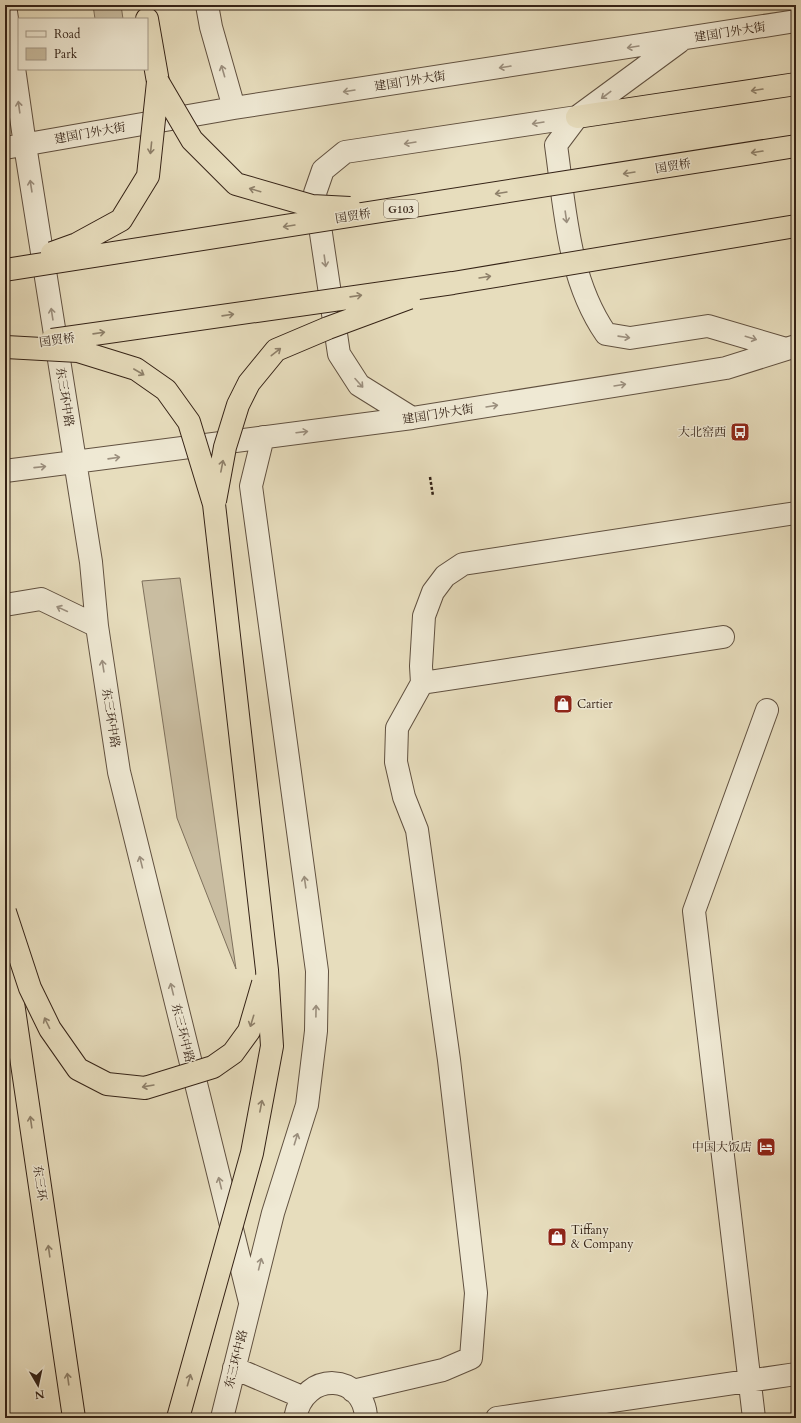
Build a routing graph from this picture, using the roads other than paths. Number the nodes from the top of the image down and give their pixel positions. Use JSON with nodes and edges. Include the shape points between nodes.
{"nodes":[{"id":1,"x":5,"y":5,"type":"edge"},
{"id":2,"x":144,"y":5,"type":"edge"},
{"id":3,"x":207,"y":5,"type":"edge"},
{"id":4,"x":147,"y":18,"type":"edge"},
{"id":5,"x":796,"y":21,"type":"edge"},
{"id":6,"x":148,"y":25,"type":"edge"},
{"id":7,"x":683,"y":39,"type":"junction"},
{"id":8,"x":8,"y":45,"type":"edge"},
{"id":9,"x":158,"y":82,"type":"junction"},
{"id":10,"x":796,"y":84,"type":"edge"},
{"id":11,"x":234,"y":108,"type":"junction"},
{"id":12,"x":577,"y":117,"type":"junction"},
{"id":13,"x":796,"y":146,"type":"edge"},
{"id":14,"x":15,"y":147,"type":"edge"},
{"id":15,"x":390,"y":211,"type":"junction"},
{"id":16,"x":796,"y":226,"type":"edge"},
{"id":17,"x":5,"y":270,"type":"edge"},
{"id":18,"x":453,"y":282,"type":"junction"},
{"id":19,"x":5,"y":347,"type":"edge"},
{"id":20,"x":791,"y":347,"type":"edge"},
{"id":21,"x":412,"y":418,"type":"junction"},
{"id":22,"x":263,"y":436,"type":"junction"},
{"id":23,"x":76,"y":463,"type":"junction"},
{"id":24,"x":5,"y":471,"type":"edge"},
{"id":25,"x":214,"y":504,"type":"junction"},
{"id":26,"x":796,"y":513,"type":"edge"},
{"id":27,"x":5,"y":605,"type":"edge"},
{"id":28,"x":97,"y":626,"type":"junction"},
{"id":29,"x":724,"y":637,"type":"dead end"},
{"id":30,"x":422,"y":683,"type":"junction"},
{"id":31,"x":767,"y":710,"type":"dead end"},
{"id":32,"x":5,"y":912,"type":"edge"},
{"id":33,"x":5,"y":948,"type":"edge"},
{"id":34,"x":267,"y":970,"type":"junction"},
{"id":35,"x":250,"y":1302,"type":"junction"},
{"id":36,"x":234,"y":1368,"type":"junction"},
{"id":37,"x":796,"y":1374,"type":"edge"},
{"id":38,"x":750,"y":1381,"type":"junction"},
{"id":39,"x":353,"y":1391,"type":"junction"},
{"id":40,"x":302,"y":1397,"type":"junction"},
{"id":41,"x":74,"y":1418,"type":"edge"},
{"id":42,"x":178,"y":1418,"type":"edge"},
{"id":43,"x":222,"y":1418,"type":"edge"},
{"id":44,"x":295,"y":1418,"type":"edge"},
{"id":45,"x":366,"y":1418,"type":"edge"},
{"id":46,"x":497,"y":1418,"type":"edge"},
{"id":47,"x":754,"y":1418,"type":"edge"}],
"edges":[{"from":1,"to":8,"type":"street","name":"东三环中路"},
{"from":2,"to":4,"type":"highway"},
{"from":11,"to":3,"type":"street","one_way":true,"via":[[210,27]]},
{"from":5,"to":7,"type":"street","name":"建国门外大街"},
{"from":6,"to":9,"type":"highway"},
{"from":7,"to":11,"type":"street","name":"建国门外大街","one_way":true},
{"from":7,"to":12,"type":"street","one_way":true},
{"from":14,"to":8,"type":"street","name":"东三环中路","one_way":true},
{"from":15,"to":9,"type":"highway","one_way":true,"bridge":true,"via":[[312,206],[236,184],[192,140]]},
{"from":9,"to":17,"type":"highway","one_way":true,"bridge":true,"via":[[148,176],[121,220],[77,244]]},
{"from":10,"to":12,"type":"highway","one_way":true},
{"from":11,"to":14,"type":"street","name":"建国门外大街"},
{"from":12,"to":20,"type":"street","one_way":true,"via":[[556,145],[576,272],[596,320],[606,334],[630,338],[708,326]]},
{"from":12,"to":21,"type":"street","one_way":true,"via":[[345,152],[323,170],[315,193],[339,354],[359,386]]},
{"from":13,"to":15,"type":"highway","name":"国贸桥","number":"G103","one_way":true,"bridge":true},
{"from":23,"to":14,"type":"street","name":"东三环中路","one_way":true},
{"from":15,"to":17,"type":"highway","name":"国贸桥","number":"G103","one_way":true,"bridge":true},
{"from":18,"to":16,"type":"highway","name":"国贸桥","one_way":true,"bridge":true},
{"from":19,"to":18,"type":"highway","name":"国贸桥","one_way":true,"bridge":true},
{"from":25,"to":18,"type":"highway","one_way":true,"bridge":true,"via":[[225,447],[238,405],[249,382],[276,350]]},
{"from":19,"to":25,"type":"highway","one_way":true,"bridge":true,"via":[[78,351],[136,369],[166,390],[189,422]]},
{"from":21,"to":20,"type":"street","name":"建国门外大街","one_way":true,"via":[[726,368]]},
{"from":22,"to":21,"type":"street","name":"建国门外大街","one_way":true},
{"from":23,"to":22,"type":"street","name":"建国门外大街","one_way":true},
{"from":35,"to":22,"type":"street","one_way":true,"via":[[273,1213],[307,1105],[316,1031],[317,979],[251,486]]},
{"from":24,"to":23,"type":"street","name":"建国门外大街","one_way":true},
{"from":23,"to":28,"type":"street","name":"东三环中路","via":[[91,562]]},
{"from":25,"to":34,"type":"highway","bridge":true},
{"from":26,"to":30,"type":"street","via":[[464,564],[445,576],[434,592],[424,616]]},
{"from":28,"to":27,"type":"street","one_way":true,"via":[[41,599]]},
{"from":35,"to":28,"type":"street","name":"东三环中路","one_way":true,"via":[[119,772]]},
{"from":29,"to":30,"type":"street"},
{"from":30,"to":39,"type":"street","via":[[397,728],[396,762],[404,797],[417,830],[449,1060],[476,1293],[471,1358],[443,1370]]},
{"from":31,"to":38,"type":"street","via":[[694,911]]},
{"from":34,"to":32,"type":"highway","one_way":true,"bridge":true,"via":[[249,1030],[233,1053],[213,1067],[145,1088],[107,1084],[78,1069],[50,1029],[30,988]]},
{"from":41,"to":33,"type":"highway","name":"东三环","one_way":true},
{"from":42,"to":34,"type":"highway","one_way":true,"bridge":true,"via":[[252,1153],[272,1046]]},
{"from":35,"to":36,"type":"street","name":"东三环中路"},
{"from":36,"to":40,"type":"street"},
{"from":36,"to":43,"type":"street","name":"东三环中路"},
{"from":37,"to":38,"type":"street"},
{"from":38,"to":46,"type":"street"},
{"from":38,"to":47,"type":"street"},
{"from":39,"to":40,"type":"street","via":[[343,1385],[321,1384],[310,1389]]},
{"from":39,"to":45,"type":"street","via":[[361,1400]]},
{"from":40,"to":44,"type":"street"}]}
